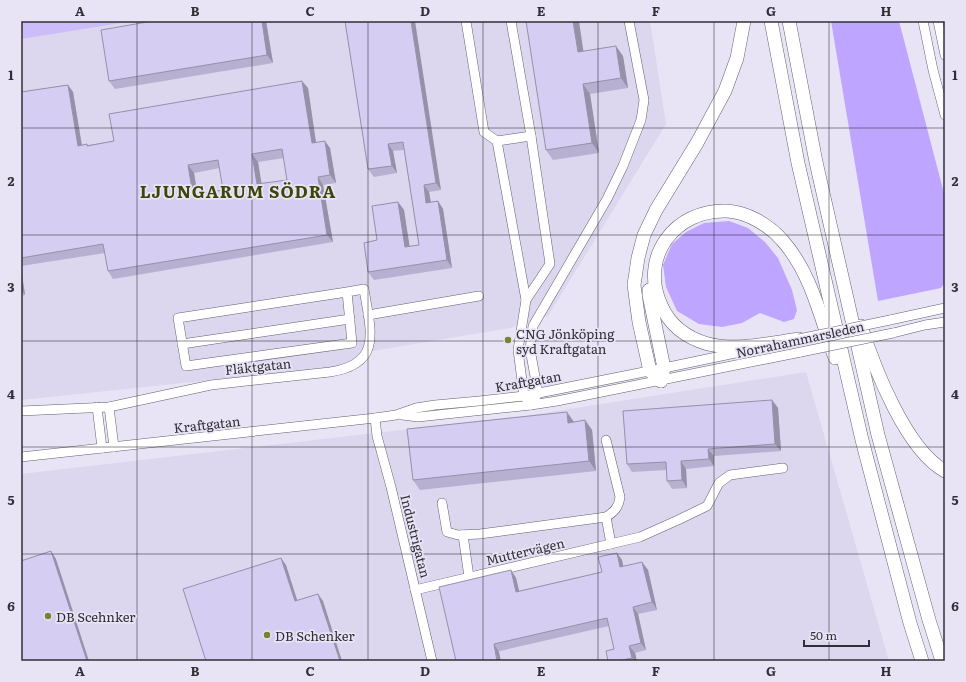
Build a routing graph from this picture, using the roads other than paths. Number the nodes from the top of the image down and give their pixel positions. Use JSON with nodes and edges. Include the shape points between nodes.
{"nodes":[{"id":1,"x":466,"y":21,"type":"edge"},
{"id":2,"x":511,"y":21,"type":"edge"},
{"id":3,"x":629,"y":21,"type":"edge"},
{"id":4,"x":744,"y":21,"type":"edge"},
{"id":5,"x":771,"y":21,"type":"edge"},
{"id":6,"x":789,"y":21,"type":"edge"},
{"id":7,"x":923,"y":21,"type":"edge"},
{"id":8,"x":938,"y":21,"type":"edge"},
{"id":9,"x":945,"y":32,"type":"edge"},
{"id":10,"x":945,"y":55,"type":"edge"},
{"id":11,"x":945,"y":115,"type":"edge"},
{"id":12,"x":531,"y":136,"type":"junction"},
{"id":13,"x":497,"y":141,"type":"junction"},
{"id":14,"x":831,"y":230,"type":"junction"},
{"id":15,"x":654,"y":265,"type":"junction"},
{"id":16,"x":347,"y":292,"type":"junction"},
{"id":17,"x":479,"y":296,"type":"dead end"},
{"id":18,"x":526,"y":300,"type":"junction"},
{"id":19,"x":945,"y":303,"type":"edge"},
{"id":20,"x":945,"y":308,"type":"edge"},
{"id":21,"x":932,"y":311,"type":"junction"},
{"id":22,"x":368,"y":315,"type":"junction"},
{"id":23,"x":350,"y":319,"type":"junction"},
{"id":24,"x":945,"y":322,"type":"edge"},
{"id":25,"x":799,"y":339,"type":"junction"},
{"id":26,"x":182,"y":344,"type":"junction"},
{"id":27,"x":664,"y":368,"type":"junction"},
{"id":28,"x":650,"y":371,"type":"junction"},
{"id":29,"x":661,"y":381,"type":"junction"},
{"id":30,"x":538,"y":393,"type":"junction"},
{"id":31,"x":524,"y":396,"type":"junction"},
{"id":32,"x":531,"y":405,"type":"junction"},
{"id":33,"x":97,"y":407,"type":"junction"},
{"id":34,"x":109,"y":407,"type":"junction"},
{"id":35,"x":21,"y":411,"type":"edge"},
{"id":36,"x":396,"y":415,"type":"junction"},
{"id":37,"x":375,"y":418,"type":"junction"},
{"id":38,"x":606,"y":440,"type":"dead end"},
{"id":39,"x":862,"y":440,"type":"junction"},
{"id":40,"x":114,"y":447,"type":"junction"},
{"id":41,"x":102,"y":448,"type":"junction"},
{"id":42,"x":21,"y":457,"type":"edge"},
{"id":43,"x":783,"y":468,"type":"dead end"},
{"id":44,"x":945,"y":471,"type":"edge"},
{"id":45,"x":442,"y":503,"type":"dead end"},
{"id":46,"x":606,"y":517,"type":"junction"},
{"id":47,"x":463,"y":535,"type":"junction"},
{"id":48,"x":611,"y":544,"type":"junction"},
{"id":49,"x":469,"y":577,"type":"junction"},
{"id":50,"x":415,"y":590,"type":"junction"},
{"id":51,"x":432,"y":661,"type":"edge"},
{"id":52,"x":922,"y":661,"type":"edge"},
{"id":53,"x":942,"y":661,"type":"edge"}],
"edges":[{"from":1,"to":13,"type":"street","via":[[484,132]]},
{"from":2,"to":12,"type":"street"},
{"from":3,"to":30,"type":"street","via":[[644,100],[641,120],[607,199],[533,326],[530,349]]},
{"from":4,"to":28,"type":"highway","via":[[737,58],[725,91],[644,235],[634,285]]},
{"from":5,"to":39,"type":"highway","via":[[798,163]]},
{"from":6,"to":14,"type":"highway"},
{"from":7,"to":11,"type":"street"},
{"from":8,"to":9,"type":"street"},
{"from":8,"to":10,"type":"street"},
{"from":12,"to":13,"type":"street"},
{"from":12,"to":18,"type":"street","via":[[550,264]]},
{"from":13,"to":18,"type":"street"},
{"from":14,"to":44,"type":"highway","via":[[884,389],[924,454]]},
{"from":14,"to":53,"type":"highway","via":[[878,435]]},
{"from":15,"to":25,"type":"highway","via":[[656,296],[663,310],[680,331],[694,339],[710,344],[734,346]]},
{"from":15,"to":27,"type":"highway","via":[[649,295]]},
{"from":15,"to":39,"type":"highway","via":[[667,238],[697,216],[728,211],[746,215],[766,225],[782,240],[797,260],[811,288]]},
{"from":16,"to":22,"type":"street","name":"Fläktgatan","via":[[364,289]]},
{"from":16,"to":23,"type":"street"},
{"from":16,"to":26,"type":"street","via":[[178,318]]},
{"from":17,"to":22,"type":"street"},
{"from":18,"to":31,"type":"street","via":[[518,350]]},
{"from":19,"to":21,"type":"street"},
{"from":20,"to":21,"type":"street","name":"Norrahammarsleden"},
{"from":21,"to":25,"type":"street","name":"Norrahammarsleden","bridge":true},
{"from":22,"to":34,"type":"street","name":"Fläktgatan","via":[[371,337],[369,349],[356,364],[344,369],[211,385]]},
{"from":23,"to":26,"type":"street"},
{"from":23,"to":26,"type":"street","via":[[352,343],[186,366]]},
{"from":24,"to":29,"type":"street","name":"Norrahammarsleden","bridge":true},
{"from":25,"to":27,"type":"street","name":"Norrahammarsleden"},
{"from":27,"to":28,"type":"street","name":"Kraftgatan"},
{"from":27,"to":29,"type":"highway"},
{"from":28,"to":29,"type":"highway"},
{"from":28,"to":30,"type":"street","name":"Kraftgatan"},
{"from":29,"to":32,"type":"street","name":"Kraftgatan"},
{"from":30,"to":31,"type":"street","name":"Kraftgatan"},
{"from":30,"to":32,"type":"street"},
{"from":31,"to":32,"type":"street"},
{"from":31,"to":36,"type":"street","name":"Kraftgatan","via":[[436,405]]},
{"from":32,"to":36,"type":"street","name":"Kraftgatan","via":[[418,417]]},
{"from":33,"to":34,"type":"street","name":"Fläktgatan"},
{"from":33,"to":35,"type":"street","name":"Fläktgatan"},
{"from":33,"to":41,"type":"street"},
{"from":34,"to":40,"type":"street"},
{"from":36,"to":37,"type":"street","name":"Kraftgatan"},
{"from":37,"to":40,"type":"street","name":"Kraftgatan"},
{"from":37,"to":50,"type":"street","name":"Industrigatan","via":[[377,436]]},
{"from":38,"to":46,"type":"street","via":[[620,497],[619,505]]},
{"from":39,"to":52,"type":"highway"},
{"from":40,"to":41,"type":"street","name":"Kraftgatan"},
{"from":41,"to":42,"type":"street","name":"Kraftgatan"},
{"from":43,"to":48,"type":"street","name":"Muttervägen","via":[[730,475],[719,483],[707,506],[640,537]]},
{"from":45,"to":47,"type":"street","via":[[447,532]]},
{"from":46,"to":47,"type":"street"},
{"from":46,"to":48,"type":"street"},
{"from":47,"to":49,"type":"street"},
{"from":48,"to":49,"type":"street","name":"Muttervägen"},
{"from":49,"to":50,"type":"street","name":"Muttervägen"},
{"from":50,"to":51,"type":"street","name":"Industrigatan"}]}
